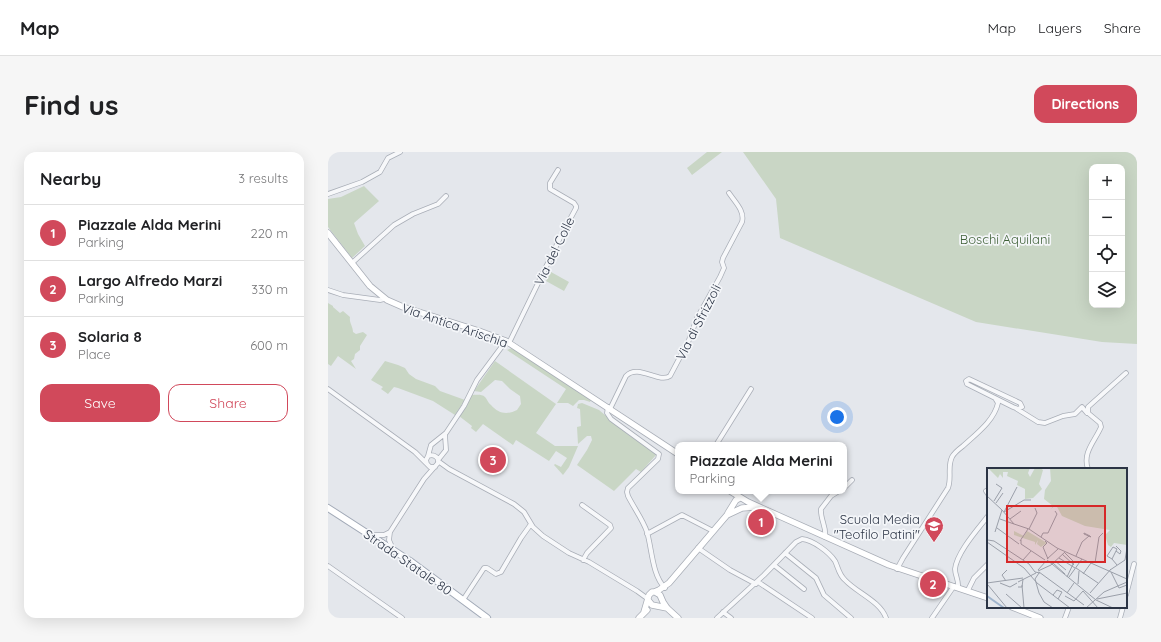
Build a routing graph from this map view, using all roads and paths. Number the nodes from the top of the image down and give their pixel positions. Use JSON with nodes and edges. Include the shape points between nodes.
{"nodes":[{"id":1,"x":400,"y":152,"type":"edge"},
{"id":2,"x":558,"y":170,"type":"dead end"},
{"id":3,"x":729,"y":193,"type":"dead end"},
{"id":4,"x":328,"y":194,"type":"edge"},
{"id":5,"x":446,"y":196,"type":"dead end"},
{"id":6,"x":328,"y":233,"type":"edge"},
{"id":7,"x":352,"y":263,"type":"junction"},
{"id":8,"x":328,"y":290,"type":"edge"},
{"id":9,"x":384,"y":298,"type":"junction"},
{"id":10,"x":508,"y":342,"type":"junction"},
{"id":11,"x":1126,"y":373,"type":"dead end"},
{"id":12,"x":328,"y":389,"type":"edge"},
{"id":13,"x":751,"y":389,"type":"dead end"},
{"id":14,"x":995,"y":398,"type":"junction"},
{"id":15,"x":1009,"y":405,"type":"junction"},
{"id":16,"x":609,"y":408,"type":"junction"},
{"id":17,"x":1019,"y":408,"type":"junction"},
{"id":18,"x":996,"y":410,"type":"junction"},
{"id":19,"x":1088,"y":413,"type":"junction"},
{"id":20,"x":446,"y":433,"type":"junction"},
{"id":21,"x":438,"y":440,"type":"junction"},
{"id":22,"x":718,"y":442,"type":"edge"},
{"id":23,"x":446,"y":445,"type":"junction"},
{"id":24,"x":415,"y":452,"type":"junction"},
{"id":25,"x":675,"y":452,"type":"edge"},
{"id":26,"x":428,"y":456,"type":"junction"},
{"id":27,"x":438,"y":460,"type":"junction"},
{"id":28,"x":426,"y":464,"type":"junction"},
{"id":29,"x":435,"y":467,"type":"junction"},
{"id":30,"x":1088,"y":468,"type":"edge"},
{"id":31,"x":449,"y":469,"type":"junction"},
{"id":32,"x":424,"y":479,"type":"junction"},
{"id":33,"x":852,"y":480,"type":"dead end"},
{"id":34,"x":847,"y":485,"type":"edge"},
{"id":35,"x":732,"y":494,"type":"edge"},
{"id":36,"x":734,"y":494,"type":"edge"},
{"id":37,"x":834,"y":494,"type":"edge"},
{"id":38,"x":740,"y":498,"type":"junction"},
{"id":39,"x":582,"y":505,"type":"dead end"},
{"id":40,"x":758,"y":507,"type":"junction"},
{"id":41,"x":328,"y":508,"type":"edge"},
{"id":42,"x":732,"y":509,"type":"junction"},
{"id":43,"x":987,"y":517,"type":"edge"},
{"id":44,"x":531,"y":524,"type":"junction"},
{"id":45,"x":392,"y":530,"type":"junction"},
{"id":46,"x":713,"y":530,"type":"junction"},
{"id":47,"x":815,"y":533,"type":"junction"},
{"id":48,"x":647,"y":534,"type":"junction"},
{"id":49,"x":371,"y":535,"type":"junction"},
{"id":50,"x":825,"y":537,"type":"junction"},
{"id":51,"x":808,"y":540,"type":"junction"},
{"id":52,"x":814,"y":542,"type":"junction"},
{"id":53,"x":698,"y":548,"type":"junction"},
{"id":54,"x":395,"y":551,"type":"junction"},
{"id":55,"x":785,"y":553,"type":"junction"},
{"id":56,"x":583,"y":560,"type":"junction"},
{"id":57,"x":1134,"y":564,"type":"dead end"},
{"id":58,"x":774,"y":565,"type":"junction"},
{"id":59,"x":987,"y":565,"type":"edge"},
{"id":60,"x":328,"y":566,"type":"edge"},
{"id":61,"x":898,"y":569,"type":"junction"},
{"id":62,"x":757,"y":583,"type":"junction"},
{"id":63,"x":956,"y":586,"type":"junction"},
{"id":64,"x":665,"y":588,"type":"junction"},
{"id":65,"x":804,"y":589,"type":"dead end"},
{"id":66,"x":968,"y":590,"type":"junction"},
{"id":67,"x":1127,"y":590,"type":"edge"},
{"id":68,"x":638,"y":591,"type":"junction"},
{"id":69,"x":653,"y":592,"type":"junction"},
{"id":70,"x":661,"y":598,"type":"junction"},
{"id":71,"x":987,"y":598,"type":"edge"},
{"id":72,"x":463,"y":600,"type":"junction"},
{"id":73,"x":648,"y":600,"type":"junction"},
{"id":74,"x":655,"y":605,"type":"junction"},
{"id":75,"x":667,"y":608,"type":"junction"},
{"id":76,"x":1014,"y":608,"type":"edge"},
{"id":77,"x":1069,"y":608,"type":"edge"},
{"id":78,"x":1123,"y":608,"type":"edge"},
{"id":79,"x":644,"y":612,"type":"junction"},
{"id":80,"x":723,"y":612,"type":"junction"},
{"id":81,"x":1029,"y":616,"type":"edge"},
{"id":82,"x":402,"y":618,"type":"edge"},
{"id":83,"x":487,"y":618,"type":"edge"},
{"id":84,"x":639,"y":618,"type":"edge"},
{"id":85,"x":678,"y":618,"type":"edge"},
{"id":86,"x":717,"y":618,"type":"edge"},
{"id":87,"x":731,"y":618,"type":"edge"},
{"id":88,"x":812,"y":618,"type":"edge"},
{"id":89,"x":851,"y":618,"type":"edge"},
{"id":90,"x":886,"y":618,"type":"edge"},
{"id":91,"x":932,"y":618,"type":"edge"},
{"id":92,"x":1040,"y":618,"type":"edge"},
{"id":93,"x":1065,"y":618,"type":"edge"},
{"id":94,"x":1120,"y":618,"type":"edge"}],
"edges":[{"from":1,"to":4,"type":"street","via":[[388,158],[380,172],[362,182]]},
{"from":2,"to":10,"type":"street","name":"Via del Colle","via":[[550,183],[550,189],[574,203],[576,207]]},
{"from":3,"to":16,"type":"street","name":"Via di Sfrizzoli","via":[[742,211],[742,222],[722,260],[724,268],[720,277],[697,318],[689,340],[670,376],[665,378],[630,372]]},
{"from":5,"to":7,"type":"street","via":[[438,204],[394,225]]},
{"from":6,"to":7,"type":"main road","name":"Via Antica Arischia"},
{"from":7,"to":9,"type":"main road","name":"Via Antica Arischia","via":[[370,286]]},
{"from":8,"to":9,"type":"street","via":[[348,296],[380,300]]},
{"from":9,"to":10,"type":"main road","name":"Via Antica Arischia","via":[[403,307]]},
{"from":10,"to":16,"type":"main road","name":"Via Antica Arischia"},
{"from":10,"to":20,"type":"street","via":[[477,380]]},
{"from":11,"to":19,"type":"street","via":[[1090,404]]},
{"from":12,"to":24,"type":"street"},
{"from":13,"to":22,"type":"street"},
{"from":14,"to":15,"type":"street"},
{"from":14,"to":17,"type":"street","via":[[967,384],[966,380],[969,379],[1020,403]]},
{"from":14,"to":18,"type":"street","via":[[998,403]]},
{"from":15,"to":17,"type":"street"},
{"from":15,"to":18,"type":"street","via":[[1002,405]]},
{"from":16,"to":25,"type":"main road","name":"Via Antica Arischia"},
{"from":16,"to":48,"type":"street","via":[[607,413],[611,419],[659,454],[658,459],[627,490]]},
{"from":17,"to":19,"type":"street","via":[[1038,422],[1045,423],[1075,414],[1082,407]]},
{"from":18,"to":61,"type":"street","via":[[984,426],[951,458],[948,488]]},
{"from":19,"to":30,"type":"street","via":[[1101,427],[1087,453]]},
{"from":20,"to":21,"type":"street"},
{"from":20,"to":23,"type":"street"},
{"from":21,"to":23,"type":"street"},
{"from":21,"to":26,"type":"street","via":[[431,445]]},
{"from":23,"to":27,"type":"street"},
{"from":24,"to":26,"type":"street"},
{"from":24,"to":28,"type":"street"},
{"from":26,"to":27,"type":"street","via":[[435,456]]},
{"from":26,"to":28,"type":"street"},
{"from":27,"to":29,"type":"street"},
{"from":27,"to":31,"type":"street"},
{"from":28,"to":29,"type":"street"},
{"from":28,"to":32,"type":"street"},
{"from":29,"to":31,"type":"street"},
{"from":29,"to":32,"type":"street"},
{"from":31,"to":44,"type":"street","via":[[514,504],[524,512]]},
{"from":32,"to":45,"type":"street"},
{"from":33,"to":34,"type":"street"},
{"from":35,"to":42,"type":"main road"},
{"from":36,"to":38,"type":"main road"},
{"from":37,"to":50,"type":"street","via":[[821,509]]},
{"from":38,"to":40,"type":"main road"},
{"from":38,"to":42,"type":"main road","via":[[738,506]]},
{"from":39,"to":56,"type":"street","via":[[611,528]]},
{"from":40,"to":42,"type":"main road"},
{"from":40,"to":47,"type":"main road"},
{"from":41,"to":49,"type":"main road","name":"Strada Statale 80"},
{"from":42,"to":46,"type":"main road"},
{"from":43,"to":63,"type":"street","via":[[969,540],[956,566]]},
{"from":44,"to":56,"type":"street","via":[[543,536]]},
{"from":44,"to":72,"type":"street","via":[[501,572],[496,574],[484,568]]},
{"from":45,"to":49,"type":"street","via":[[384,535]]},
{"from":45,"to":54,"type":"street","via":[[389,540]]},
{"from":46,"to":48,"type":"street","via":[[682,515]]},
{"from":46,"to":53,"type":"main road"},
{"from":47,"to":50,"type":"main road"},
{"from":47,"to":51,"type":"street"},
{"from":47,"to":52,"type":"street"},
{"from":48,"to":64,"type":"street","via":[[652,560]]},
{"from":49,"to":54,"type":"main road","name":"Strada Statale 80"},
{"from":50,"to":61,"type":"main road"},
{"from":51,"to":52,"type":"street"},
{"from":51,"to":55,"type":"street","via":[[798,540]]},
{"from":52,"to":90,"type":"street","via":[[833,558],[844,580],[880,608]]},
{"from":53,"to":62,"type":"street","via":[[730,570]]},
{"from":53,"to":64,"type":"main road"},
{"from":54,"to":72,"type":"main road","name":"Strada Statale 80"},
{"from":55,"to":58,"type":"street"},
{"from":55,"to":89,"type":"street","via":[[816,578],[824,595]]},
{"from":56,"to":68,"type":"street"},
{"from":57,"to":67,"type":"street"},
{"from":58,"to":62,"type":"street"},
{"from":58,"to":65,"type":"street"},
{"from":59,"to":66,"type":"street","via":[[974,578]]},
{"from":60,"to":82,"type":"street"},
{"from":61,"to":63,"type":"main road"},
{"from":62,"to":80,"type":"street"},
{"from":62,"to":88,"type":"street"},
{"from":63,"to":66,"type":"main road"},
{"from":63,"to":91,"type":"street"},
{"from":64,"to":69,"type":"main road"},
{"from":64,"to":70,"type":"main road"},
{"from":66,"to":71,"type":"main road"},
{"from":68,"to":69,"type":"street"},
{"from":68,"to":73,"type":"street"},
{"from":69,"to":70,"type":"main road"},
{"from":69,"to":73,"type":"main road","via":[[648,596]]},
{"from":70,"to":74,"type":"main road","via":[[659,604]]},
{"from":70,"to":75,"type":"main road"},
{"from":72,"to":83,"type":"main road","name":"Strada Statale 80"},
{"from":73,"to":74,"type":"main road","via":[[650,604]]},
{"from":73,"to":79,"type":"main road"},
{"from":74,"to":75,"type":"main road"},
{"from":74,"to":79,"type":"main road"},
{"from":75,"to":85,"type":"main road"},
{"from":76,"to":81,"type":"main road"},
{"from":77,"to":93,"type":"street"},
{"from":78,"to":94,"type":"street"},
{"from":79,"to":84,"type":"main road"},
{"from":80,"to":86,"type":"street"},
{"from":80,"to":87,"type":"street"},
{"from":81,"to":92,"type":"main road"}]}
